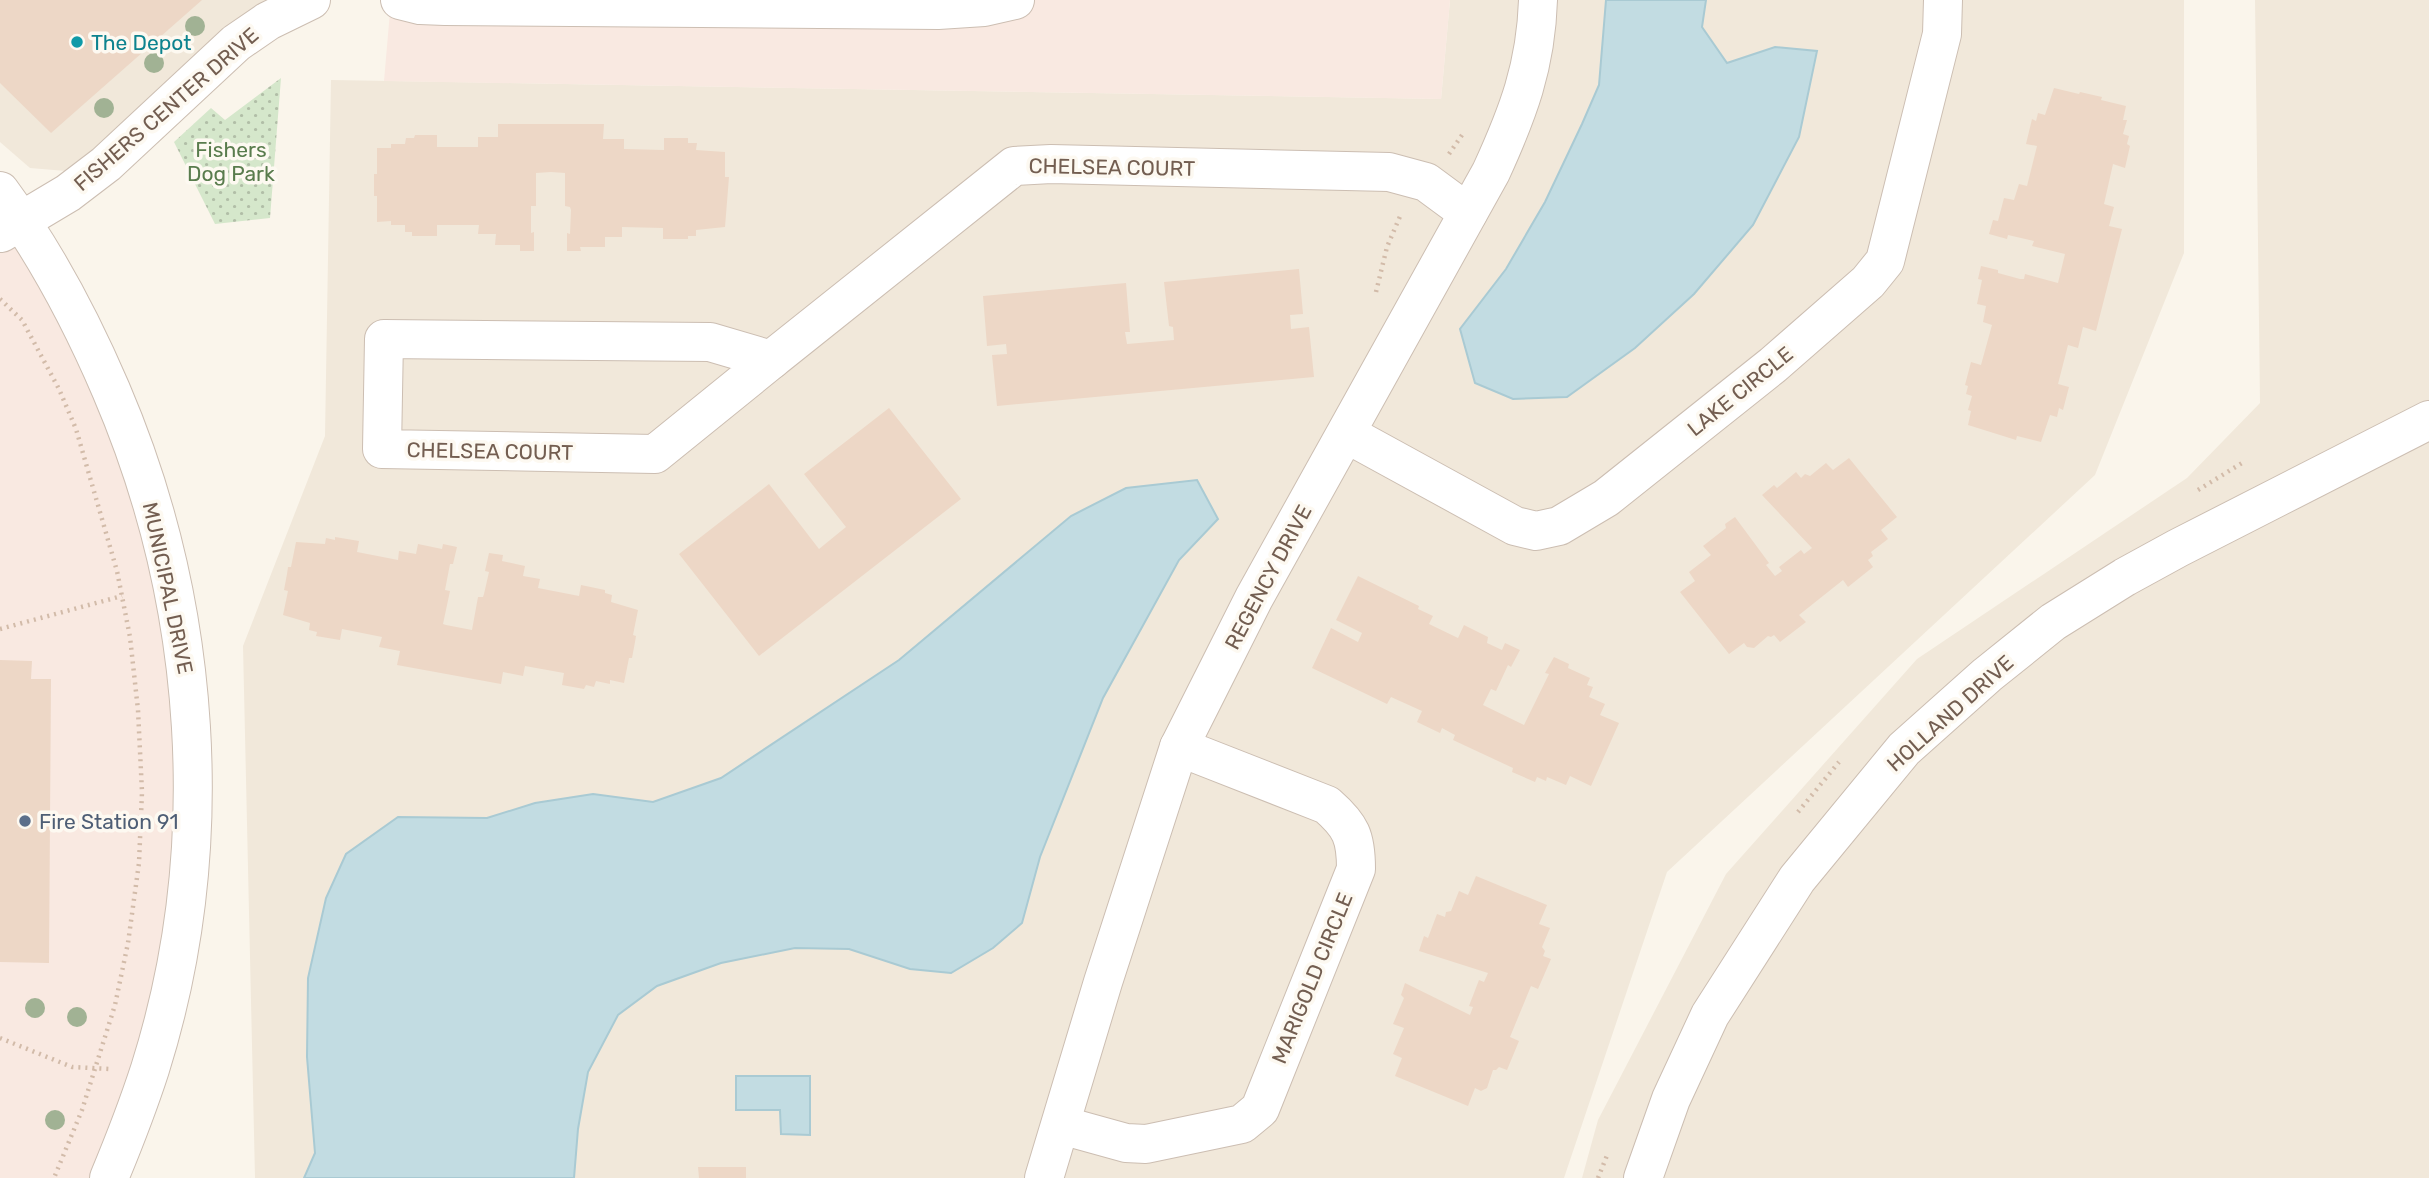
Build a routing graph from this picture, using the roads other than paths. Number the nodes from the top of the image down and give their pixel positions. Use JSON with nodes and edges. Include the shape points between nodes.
{"nodes":[{"id":1,"x":311,"y":0,"type":"edge"},
{"id":2,"x":400,"y":0,"type":"edge"},
{"id":3,"x":1015,"y":0,"type":"edge"},
{"id":4,"x":1538,"y":0,"type":"edge"},
{"id":5,"x":1943,"y":0,"type":"edge"},
{"id":6,"x":0,"y":191,"type":"edge"},
{"id":7,"x":1468,"y":213,"type":"junction"},
{"id":8,"x":11,"y":228,"type":"edge"},
{"id":9,"x":771,"y":360,"type":"junction"},
{"id":10,"x":1347,"y":434,"type":"junction"},
{"id":11,"x":2424,"y":435,"type":"edge"},
{"id":12,"x":1180,"y":747,"type":"junction"},
{"id":13,"x":1061,"y":1125,"type":"junction"},
{"id":14,"x":109,"y":1178,"type":"edge"},
{"id":15,"x":1044,"y":1178,"type":"edge"},
{"id":16,"x":1643,"y":1178,"type":"edge"}],
"edges":[{"from":1,"to":8,"type":"street","name":"FISHERS CENTER DRIVE","via":[[236,43],[106,164]]},
{"from":2,"to":3,"type":"street","via":[[445,6],[925,10],[984,7]]},
{"from":4,"to":7,"type":"street","name":"REGENCY DRIVE","via":[[1524,94]]},
{"from":5,"to":10,"type":"street","name":"LAKE CIRCLE","via":[[1942,34],[1885,261],[1868,282],[1773,365],[1606,498],[1559,526],[1536,531],[1515,526]]},
{"from":6,"to":8,"type":"street","name":"MUNICIPAL DRIVE"},
{"from":7,"to":9,"type":"street","name":"CHELSEA COURT","via":[[1426,182],[1389,172],[1014,166]]},
{"from":7,"to":10,"type":"street","name":"REGENCY DRIVE"},
{"from":8,"to":14,"type":"street","name":"MUNICIPAL DRIVE","via":[[87,335],[128,429],[168,564],[190,705],[191,835],[181,928],[150,1069]]},
{"from":9,"to":9,"type":"street","name":"CHELSEA COURT","via":[[655,454],[382,449],[384,339],[710,342]]},
{"from":10,"to":12,"type":"street","name":"REGENCY DRIVE","via":[[1254,598]]},
{"from":11,"to":16,"type":"street","name":"HOLLAND DRIVE","via":[[2178,548],[2115,583],[2053,622],[1904,749],[1797,879],[1710,1015],[1671,1099]]},
{"from":12,"to":13,"type":"street","name":"REGENCY DRIVE"},
{"from":12,"to":13,"type":"street","name":"MARIGOLD CIRCLE","via":[[1327,805],[1344,820],[1356,842],[1356,869],[1261,1109],[1242,1124],[1146,1144]]},
{"from":13,"to":15,"type":"street","name":"REGENCY DRIVE"}]}
